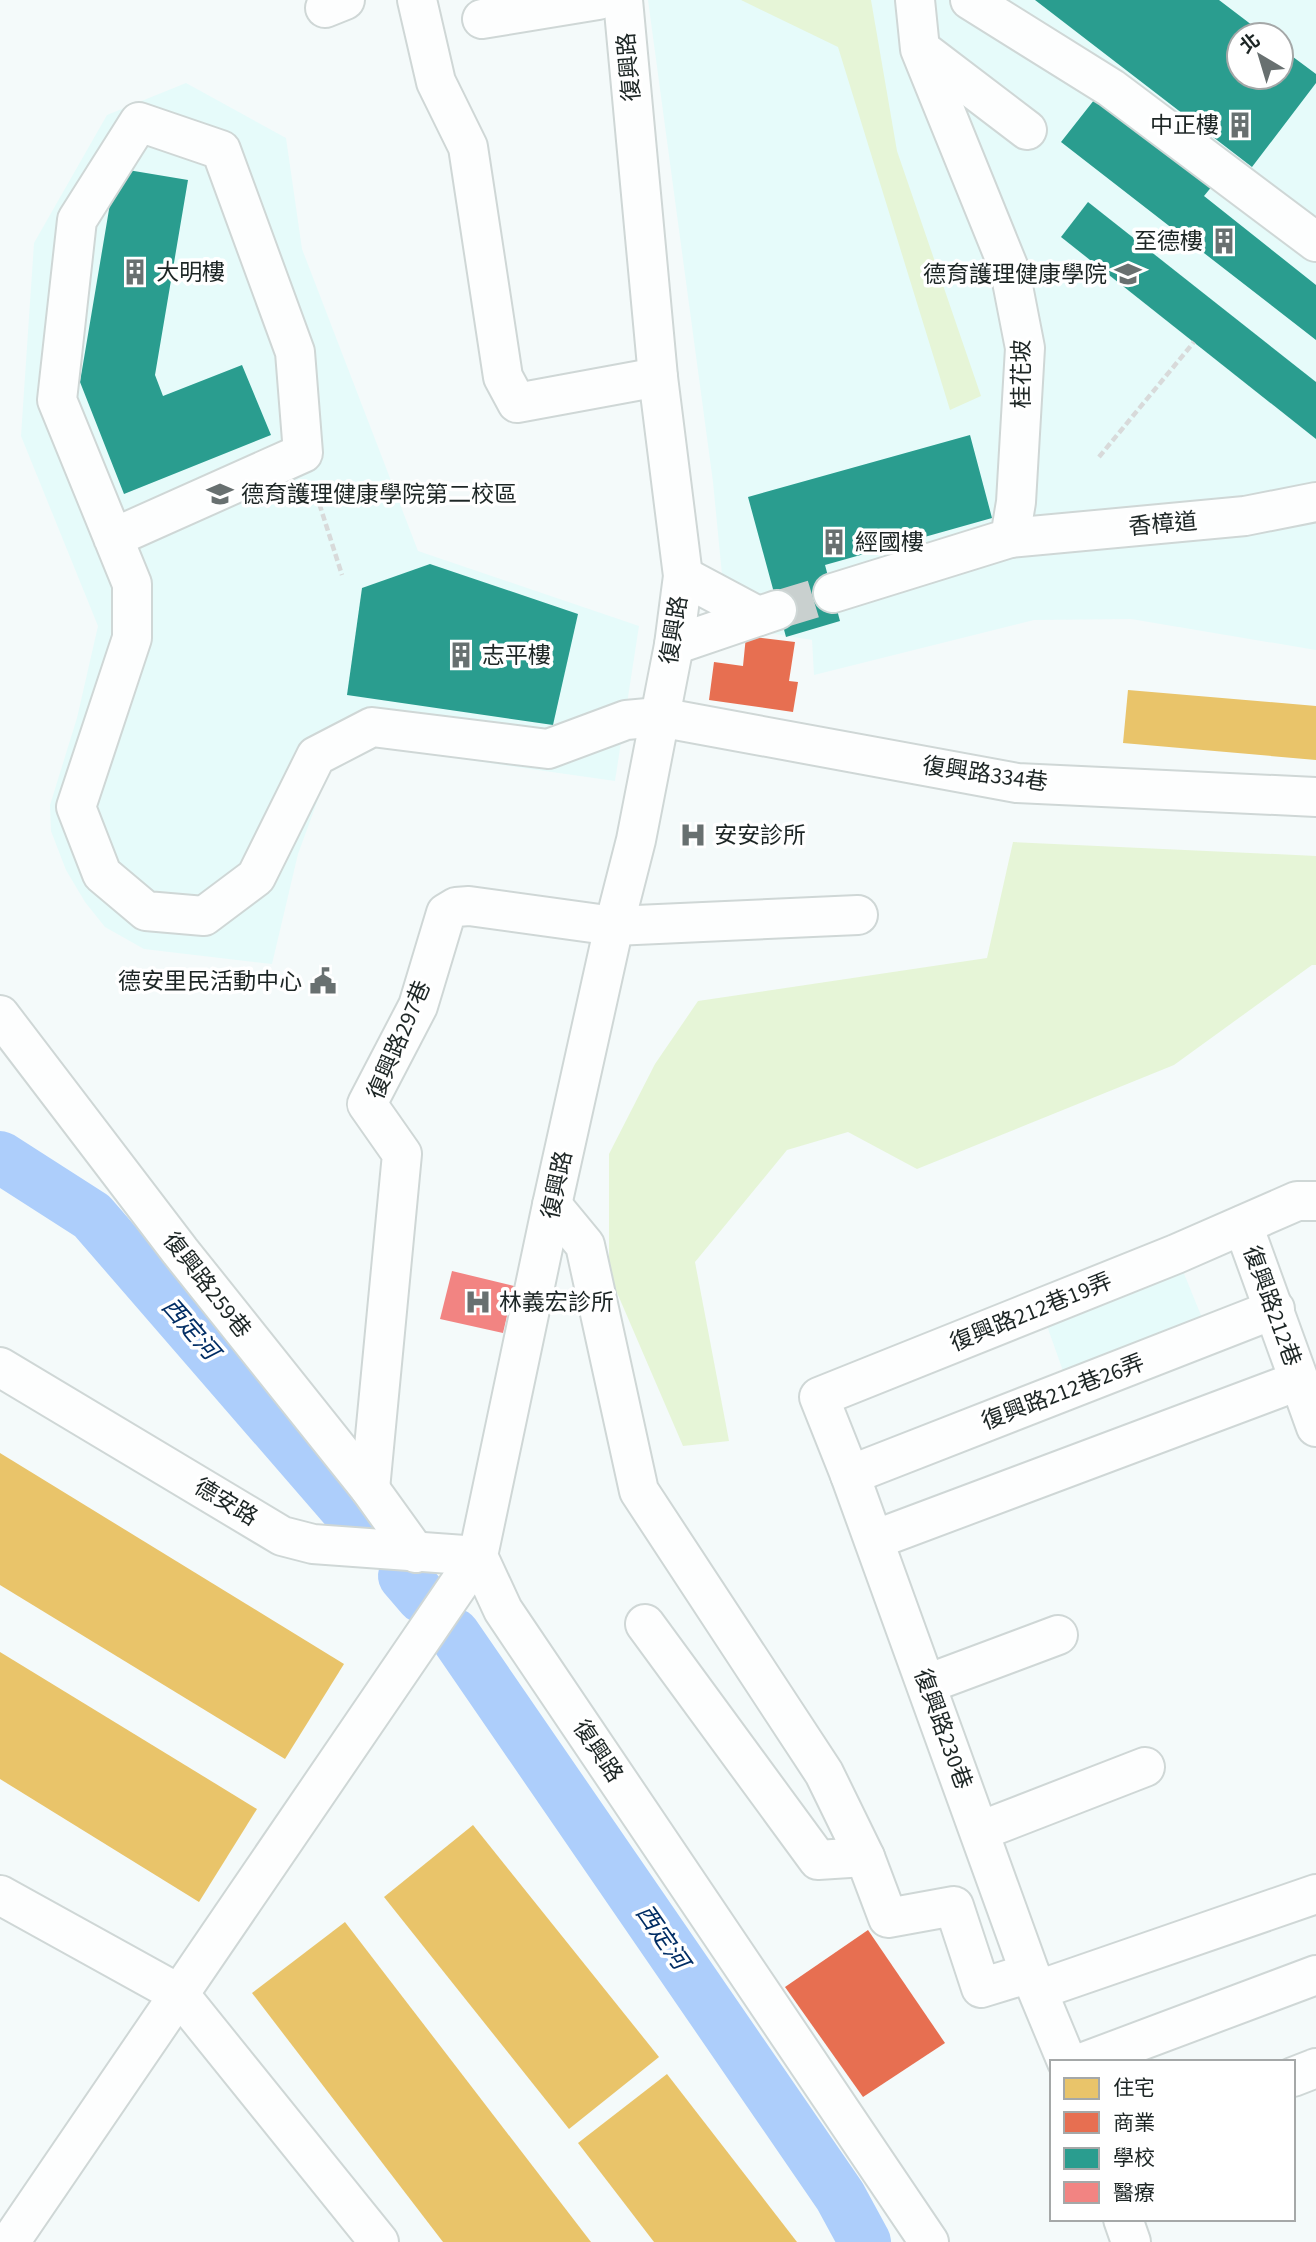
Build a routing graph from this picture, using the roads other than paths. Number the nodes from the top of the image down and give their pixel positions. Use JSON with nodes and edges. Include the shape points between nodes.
{"nodes":[{"id":1,"x":416,"y":0,"type":"edge"},
{"id":2,"x":598,"y":0,"type":"edge"},
{"id":3,"x":623,"y":0,"type":"edge"},
{"id":4,"x":915,"y":0,"type":"edge"},
{"id":5,"x":970,"y":0,"type":"edge"},
{"id":6,"x":482,"y":19,"type":"dead end"},
{"id":7,"x":920,"y":49,"type":"junction"},
{"id":8,"x":1027,"y":130,"type":"dead end"},
{"id":9,"x":1316,"y":242,"type":"edge"},
{"id":10,"x":658,"y":377,"type":"junction"},
{"id":11,"x":1316,"y":502,"type":"edge"},
{"id":12,"x":113,"y":538,"type":"junction"},
{"id":13,"x":1010,"y":538,"type":"junction"},
{"id":14,"x":682,"y":576,"type":"junction"},
{"id":15,"x":833,"y":593,"type":"tunnel mouth"},
{"id":16,"x":674,"y":645,"type":"junction"},
{"id":17,"x":659,"y":718,"type":"junction"},
{"id":18,"x":1316,"y":797,"type":"edge"},
{"id":19,"x":858,"y":915,"type":"dead end"},
{"id":20,"x":614,"y":926,"type":"junction"},
{"id":21,"x":0,"y":1015,"type":"edge"},
{"id":22,"x":1316,"y":1201,"type":"edge"},
{"id":23,"x":552,"y":1205,"type":"junction"},
{"id":24,"x":1243,"y":1224,"type":"junction"},
{"id":25,"x":1275,"y":1309,"type":"junction"},
{"id":26,"x":0,"y":1367,"type":"edge"},
{"id":27,"x":1298,"y":1381,"type":"junction"},
{"id":28,"x":819,"y":1397,"type":"joint"},
{"id":29,"x":1316,"y":1427,"type":"edge"},
{"id":30,"x":850,"y":1475,"type":"junction"},
{"id":31,"x":370,"y":1489,"type":"junction"},
{"id":32,"x":874,"y":1540,"type":"junction"},
{"id":33,"x":416,"y":1553,"type":"junction"},
{"id":34,"x":478,"y":1556,"type":"junction"},
{"id":35,"x":645,"y":1624,"type":"dead end"},
{"id":36,"x":1058,"y":1635,"type":"dead end"},
{"id":37,"x":927,"y":1684,"type":"junction"},
{"id":38,"x":1145,"y":1767,"type":"dead end"},
{"id":39,"x":980,"y":1831,"type":"junction"},
{"id":40,"x":865,"y":1857,"type":"junction"},
{"id":41,"x":0,"y":1895,"type":"edge"},
{"id":42,"x":1316,"y":1895,"type":"edge"},
{"id":43,"x":1316,"y":1975,"type":"edge"},
{"id":44,"x":1034,"y":1981,"type":"junction"},
{"id":45,"x":179,"y":1994,"type":"junction"},
{"id":46,"x":1066,"y":2060,"type":"edge"},
{"id":47,"x":1089,"y":2060,"type":"edge"},
{"id":48,"x":1316,"y":2068,"type":"edge"},
{"id":49,"x":1295,"y":2076,"type":"edge"},
{"id":50,"x":1124,"y":2221,"type":"edge"},
{"id":51,"x":9,"y":2242,"type":"edge"},
{"id":52,"x":379,"y":2242,"type":"edge"},
{"id":53,"x":929,"y":2242,"type":"edge"},
{"id":54,"x":1131,"y":2242,"type":"edge"}],
"edges":[{"from":1,"to":10,"type":"street","via":[[436,82],[468,147],[503,377],[517,403]]},
{"from":2,"to":6,"type":"street"},
{"from":3,"to":10,"type":"street","name":"復興路"},
{"from":4,"to":7,"type":"street","name":"桂花坡"},
{"from":5,"to":9,"type":"street","via":[[1111,88]]},
{"from":7,"to":8,"type":"street"},
{"from":7,"to":13,"type":"street","name":"桂花坡","via":[[1010,271],[1025,348]]},
{"from":10,"to":14,"type":"street","name":"復興路"},
{"from":11,"to":13,"type":"street","name":"香樟道","via":[[1245,516]]},
{"from":12,"to":12,"type":"street","name":"復興路334巷","via":[[57,400],[77,220],[139,122],[221,150],[295,352],[303,453]]},
{"from":12,"to":17,"type":"street","name":"復興路334巷","via":[[132,584],[132,638],[76,807],[102,874],[146,911],[204,916],[257,877],[316,756],[372,727],[548,749],[626,720]]},
{"from":13,"to":15,"type":"street"},
{"from":14,"to":16,"type":"street","name":"復興路"},
{"from":14,"to":16,"type":"street","via":[[768,613]]},
{"from":16,"to":17,"type":"street","name":"復興路"},
{"from":17,"to":18,"type":"street","name":"復興路334巷","via":[[1017,783]]},
{"from":17,"to":20,"type":"street","name":"復興路"},
{"from":19,"to":20,"type":"street","name":"復興路297巷"},
{"from":20,"to":23,"type":"street","name":"復興路"},
{"from":20,"to":31,"type":"street","name":"復興路297巷","via":[[469,906],[446,913],[418,1006],[367,1104],[402,1154]]},
{"from":21,"to":31,"type":"street","name":"復興路259巷"},
{"from":22,"to":24,"type":"street","name":"復興路212巷19弄","via":[[1297,1201]]},
{"from":23,"to":34,"type":"street","name":"復興路"},
{"from":23,"to":40,"type":"street","via":[[585,1245],[639,1491],[824,1773]]},
{"from":24,"to":25,"type":"street","name":"復興路212巷"},
{"from":24,"to":28,"type":"street","name":"復興路212巷19弄"},
{"from":25,"to":27,"type":"street","name":"復興路212巷"},
{"from":25,"to":30,"type":"street","name":"復興路212巷26弄"},
{"from":26,"to":33,"type":"street","name":"德安路","via":[[282,1536],[313,1544]]},
{"from":27,"to":29,"type":"street","name":"復興路212巷"},
{"from":27,"to":32,"type":"street"},
{"from":28,"to":30,"type":"street","name":"復興路230巷"},
{"from":30,"to":32,"type":"street","name":"復興路230巷"},
{"from":31,"to":33,"type":"street","name":"復興路259巷"},
{"from":32,"to":37,"type":"street","name":"復興路230巷"},
{"from":33,"to":34,"type":"street","name":"德安路"},
{"from":34,"to":45,"type":"street"},
{"from":34,"to":53,"type":"street","name":"復興路","via":[[503,1610]]},
{"from":35,"to":40,"type":"street","via":[[818,1860]]},
{"from":36,"to":37,"type":"street"},
{"from":37,"to":39,"type":"street","name":"復興路230巷"},
{"from":38,"to":39,"type":"street"},
{"from":39,"to":44,"type":"street","name":"復興路230巷"},
{"from":40,"to":44,"type":"street","via":[[888,1918],[954,1906],[981,1988]]},
{"from":41,"to":45,"type":"street"},
{"from":42,"to":44,"type":"street"},
{"from":43,"to":47,"type":"street"},
{"from":44,"to":46,"type":"street","name":"復興路230巷"},
{"from":45,"to":51,"type":"street"},
{"from":45,"to":52,"type":"street"},
{"from":48,"to":49,"type":"street"},
{"from":50,"to":54,"type":"street"}]}
